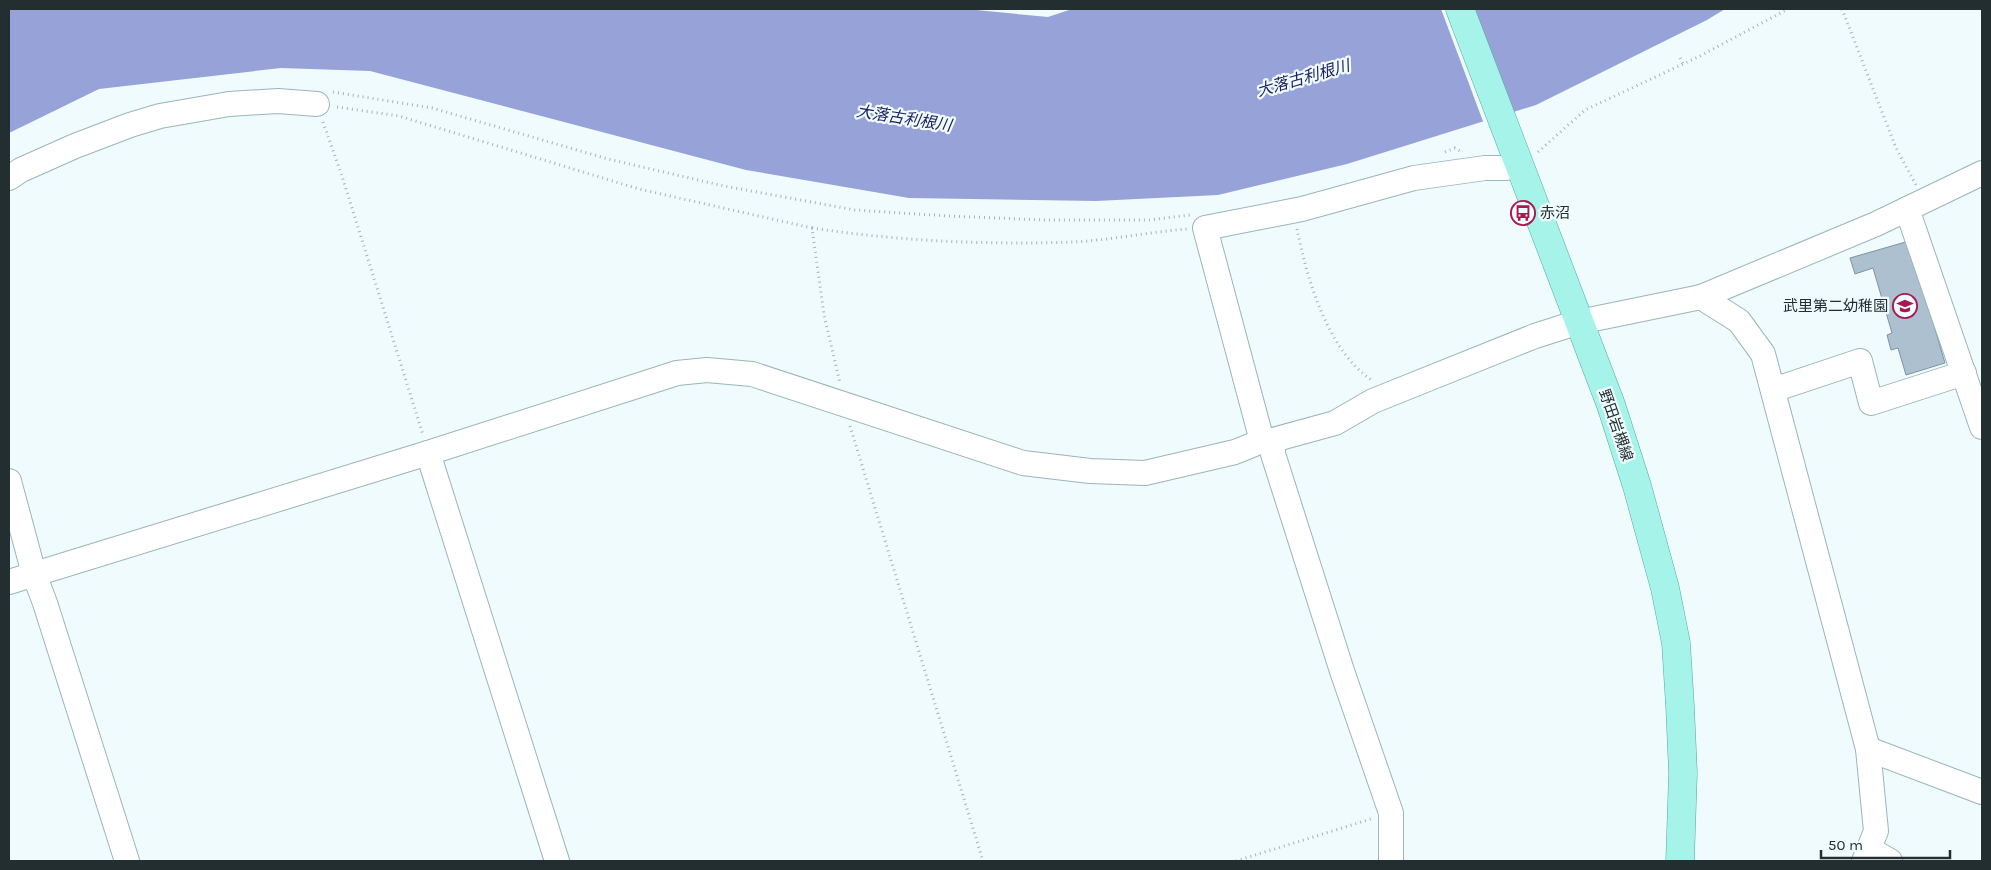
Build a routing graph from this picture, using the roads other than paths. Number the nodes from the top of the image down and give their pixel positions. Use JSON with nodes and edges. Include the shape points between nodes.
{"nodes":[{"id":1,"x":1460,"y":9,"type":"edge"},
{"id":2,"x":317,"y":104,"type":"road end"},
{"id":3,"x":1519,"y":162,"type":"junction"},
{"id":4,"x":1982,"y":173,"type":"edge"},
{"id":5,"x":9,"y":178,"type":"edge"},
{"id":6,"x":1916,"y":205,"type":"junction"},
{"id":7,"x":1700,"y":297,"type":"junction"},
{"id":8,"x":1579,"y":322,"type":"junction"},
{"id":9,"x":1964,"y":373,"type":"junction"},
{"id":10,"x":1773,"y":390,"type":"junction"},
{"id":11,"x":1982,"y":427,"type":"edge"},
{"id":12,"x":1268,"y":441,"type":"junction"},
{"id":13,"x":428,"y":453,"type":"junction"},
{"id":14,"x":9,"y":482,"type":"edge"},
{"id":15,"x":34,"y":574,"type":"junction"},
{"id":16,"x":9,"y":582,"type":"edge"},
{"id":17,"x":1868,"y":749,"type":"junction"},
{"id":18,"x":1982,"y":792,"type":"edge"},
{"id":19,"x":1867,"y":855,"type":"edge"},
{"id":20,"x":127,"y":861,"type":"edge"},
{"id":21,"x":557,"y":861,"type":"edge"},
{"id":22,"x":1391,"y":861,"type":"edge"},
{"id":23,"x":1680,"y":861,"type":"edge"},
{"id":24,"x":1890,"y":861,"type":"edge"}],
"edges":[{"from":1,"to":3,"type":"main road","name":"野田岩槻線"},
{"from":2,"to":5,"type":"street","via":[[248,103],[160,116],[75,146]]},
{"from":3,"to":8,"type":"main road","name":"野田岩槻線"},
{"from":3,"to":12,"type":"street","via":[[1506,168],[1414,178],[1294,211],[1201,221]]},
{"from":4,"to":6,"type":"street"},
{"from":6,"to":7,"type":"street"},
{"from":6,"to":9,"type":"street"},
{"from":7,"to":8,"type":"street"},
{"from":7,"to":10,"type":"street","via":[[1739,322],[1763,354]]},
{"from":8,"to":12,"type":"street","via":[[1535,336],[1373,401],[1335,423]]},
{"from":8,"to":23,"type":"main road","name":"野田岩槻線","via":[[1637,486],[1676,644],[1683,773]]},
{"from":9,"to":10,"type":"street","via":[[1871,403],[1860,361]]},
{"from":9,"to":11,"type":"street"},
{"from":10,"to":17,"type":"street"},
{"from":12,"to":13,"type":"street","via":[[1145,474],[1023,463],[752,374],[707,370],[677,373]]},
{"from":12,"to":22,"type":"street","via":[[1391,813]]},
{"from":13,"to":15,"type":"street"},
{"from":13,"to":21,"type":"street"},
{"from":14,"to":15,"type":"street"},
{"from":15,"to":16,"type":"street"},
{"from":15,"to":20,"type":"street"},
{"from":17,"to":18,"type":"street"},
{"from":17,"to":19,"type":"street","via":[[1876,831]]},
{"from":19,"to":24,"type":"street"}]}
